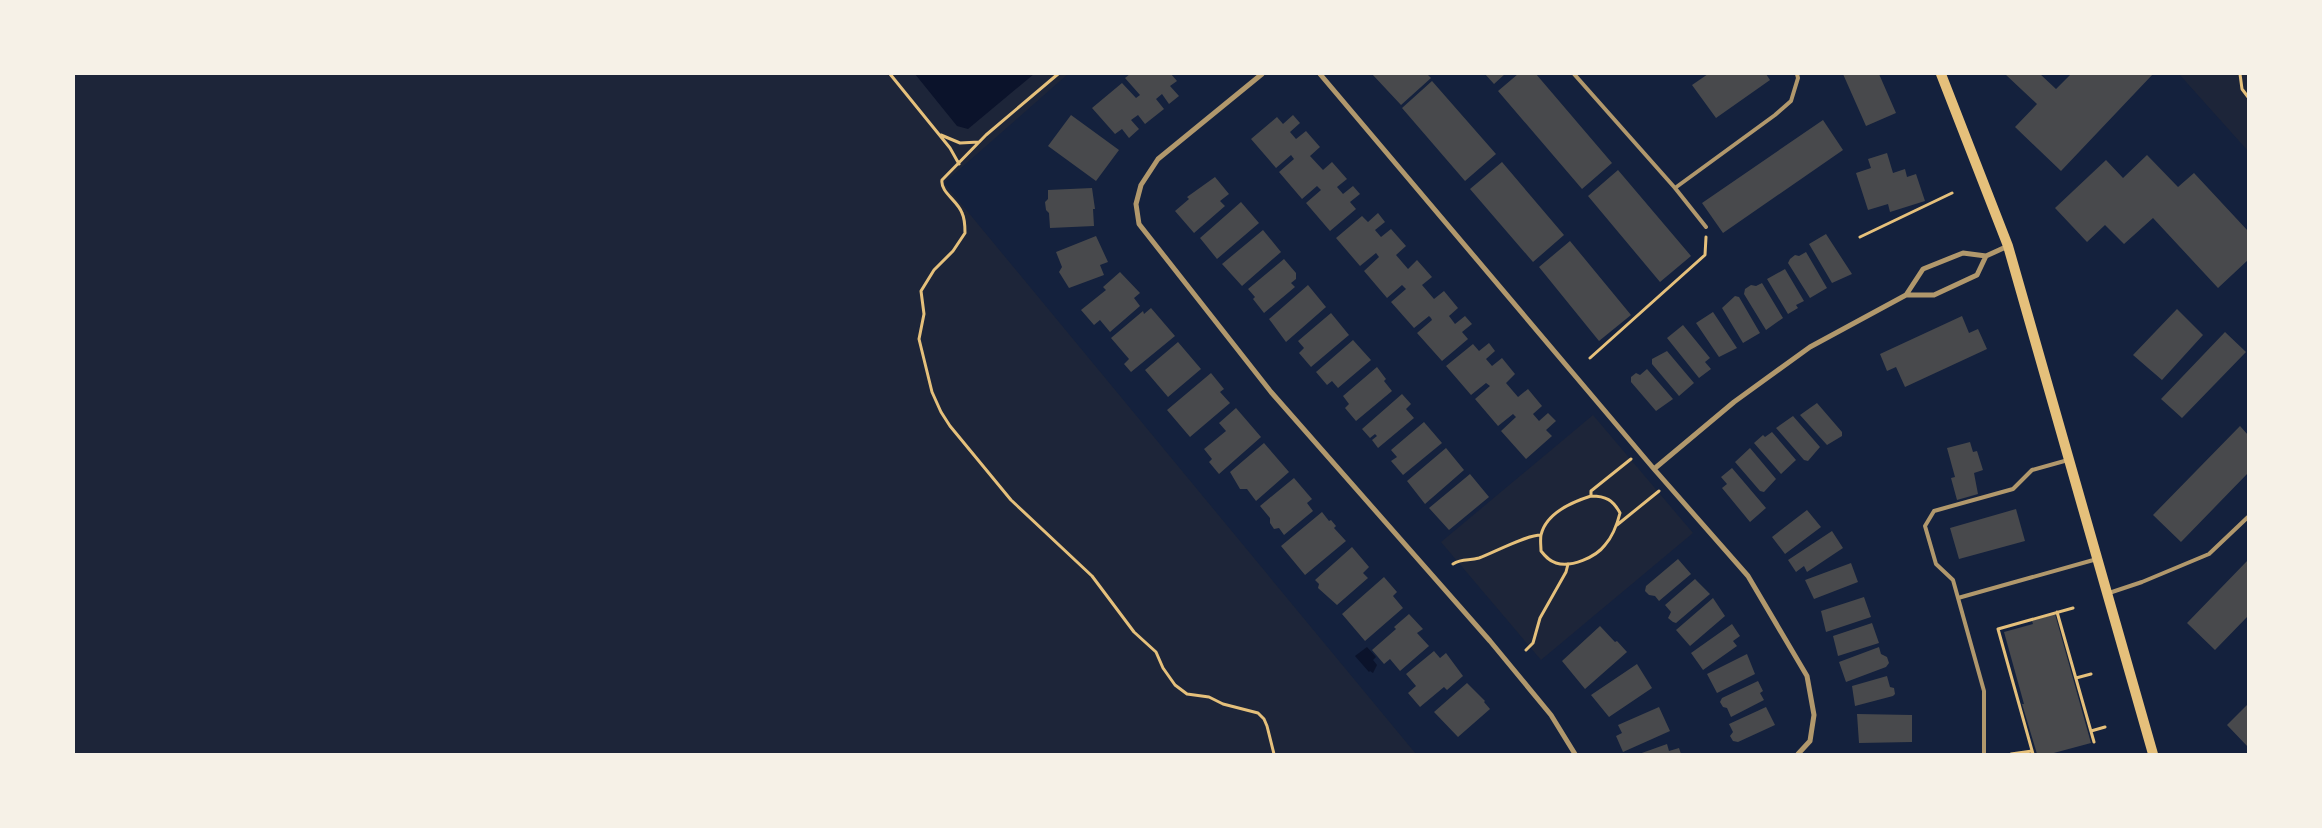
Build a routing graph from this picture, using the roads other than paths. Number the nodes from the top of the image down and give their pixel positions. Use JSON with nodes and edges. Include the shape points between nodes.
{"nodes":[{"id":1,"x":1262,"y":74,"type":"edge"},
{"id":2,"x":1320,"y":74,"type":"edge"},
{"id":3,"x":1574,"y":74,"type":"edge"},
{"id":4,"x":1797,"y":74,"type":"edge"},
{"id":5,"x":1941,"y":74,"type":"edge"},
{"id":6,"x":1676,"y":188,"type":"junction"},
{"id":7,"x":1706,"y":227,"type":"road end"},
{"id":8,"x":2008,"y":246,"type":"junction"},
{"id":9,"x":1986,"y":256,"type":"junction"},
{"id":10,"x":1906,"y":295,"type":"junction"},
{"id":11,"x":2068,"y":460,"type":"junction"},
{"id":12,"x":1654,"y":470,"type":"junction"},
{"id":13,"x":2248,"y":516,"type":"edge"},
{"id":14,"x":2097,"y":559,"type":"junction"},
{"id":15,"x":2107,"y":594,"type":"junction"},
{"id":16,"x":1958,"y":598,"type":"junction"},
{"id":17,"x":1575,"y":754,"type":"edge"},
{"id":18,"x":1798,"y":754,"type":"edge"},
{"id":19,"x":1984,"y":754,"type":"edge"},
{"id":20,"x":2153,"y":754,"type":"edge"}],
"edges":[{"from":1,"to":17,"type":"street","via":[[1158,159],[1141,185],[1136,204],[1139,224],[1271,392],[1551,715]]},
{"from":2,"to":12,"type":"street"},
{"from":3,"to":6,"type":"lane"},
{"from":4,"to":6,"type":"lane","via":[[1791,101]]},
{"from":5,"to":8,"type":"main road"},
{"from":6,"to":7,"type":"lane"},
{"from":8,"to":9,"type":"street"},
{"from":8,"to":11,"type":"main road"},
{"from":9,"to":10,"type":"street","via":[[1977,275],[1934,295]]},
{"from":9,"to":10,"type":"street","via":[[1963,253],[1923,269]]},
{"from":10,"to":12,"type":"street","via":[[1810,346],[1734,402]]},
{"from":11,"to":14,"type":"main road"},
{"from":11,"to":16,"type":"lane","via":[[2032,470],[2014,488],[1934,511],[1925,526],[1936,564],[1952,580]]},
{"from":12,"to":18,"type":"street","via":[[1748,576],[1807,676],[1814,715],[1810,741]]},
{"from":13,"to":15,"type":"lane","via":[[2209,554]]},
{"from":14,"to":15,"type":"main road"},
{"from":14,"to":16,"type":"lane"},
{"from":15,"to":20,"type":"main road"},
{"from":16,"to":19,"type":"lane","via":[[1984,691]]}]}
